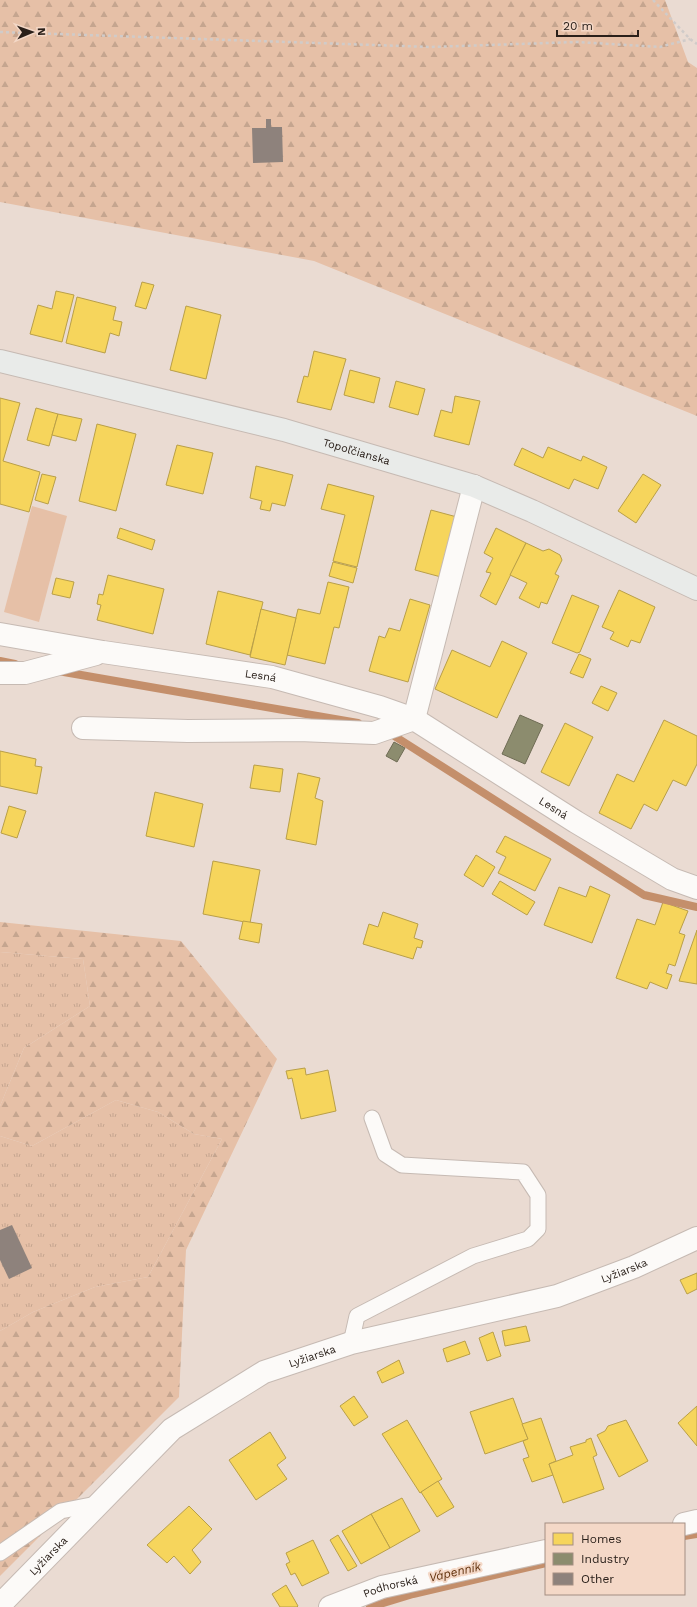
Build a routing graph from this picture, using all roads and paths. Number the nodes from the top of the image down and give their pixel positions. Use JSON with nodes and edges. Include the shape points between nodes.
{"nodes":[{"id":1,"x":653,"y":0,"type":"edge"},
{"id":2,"x":0,"y":32,"type":"edge"},
{"id":3,"x":690,"y":39,"type":"junction"},
{"id":4,"x":697,"y":44,"type":"edge"},
{"id":5,"x":0,"y":361,"type":"edge"},
{"id":6,"x":474,"y":486,"type":"junction"},
{"id":7,"x":697,"y":589,"type":"edge"},
{"id":8,"x":0,"y":634,"type":"edge"},
{"id":9,"x":103,"y":652,"type":"junction"},
{"id":10,"x":0,"y":673,"type":"edge"},
{"id":11,"x":414,"y":719,"type":"junction"},
{"id":12,"x":84,"y":728,"type":"dead end"},
{"id":13,"x":697,"y":888,"type":"edge"},
{"id":14,"x":372,"y":1118,"type":"dead end"},
{"id":15,"x":697,"y":1238,"type":"edge"},
{"id":16,"x":351,"y":1343,"type":"junction"},
{"id":17,"x":96,"y":1504,"type":"junction"},
{"id":18,"x":697,"y":1521,"type":"edge"},
{"id":19,"x":685,"y":1524,"type":"edge"},
{"id":20,"x":545,"y":1551,"type":"edge"},
{"id":21,"x":0,"y":1553,"type":"edge"},
{"id":22,"x":0,"y":1605,"type":"edge"},
{"id":23,"x":330,"y":1607,"type":"edge"}],
"edges":[{"from":1,"to":3,"type":"path"},
{"from":2,"to":3,"type":"path","via":[[431,47],[577,42],[660,47]]},
{"from":3,"to":4,"type":"path"},
{"from":5,"to":6,"type":"main road","name":"Topoľčianska","via":[[284,430]]},
{"from":6,"to":7,"type":"main road","name":"Topoľčianska","via":[[532,510]]},
{"from":6,"to":11,"type":"street"},
{"from":8,"to":9,"type":"street","name":"Lesná"},
{"from":9,"to":10,"type":"street","name":"Lesná","via":[[25,673]]},
{"from":9,"to":11,"type":"street","name":"Lesná","via":[[272,677]]},
{"from":11,"to":12,"type":"street","via":[[374,733]]},
{"from":11,"to":13,"type":"street","name":"Lesná","via":[[576,822],[665,875]]},
{"from":14,"to":16,"type":"lane","via":[[385,1154],[402,1165],[523,1172],[538,1195],[538,1229],[528,1239],[473,1256],[357,1316]]},
{"from":15,"to":16,"type":"street","name":"Lyžiarska","via":[[634,1267],[557,1296]]},
{"from":16,"to":17,"type":"street","name":"Lyžiarska","via":[[264,1372],[172,1429]]},
{"from":17,"to":21,"type":"lane","via":[[61,1511]]},
{"from":17,"to":22,"type":"street","name":"Lyžiarska"},
{"from":18,"to":19,"type":"street"},
{"from":20,"to":23,"type":"street","name":"Podhorská","via":[[382,1587]]}]}
